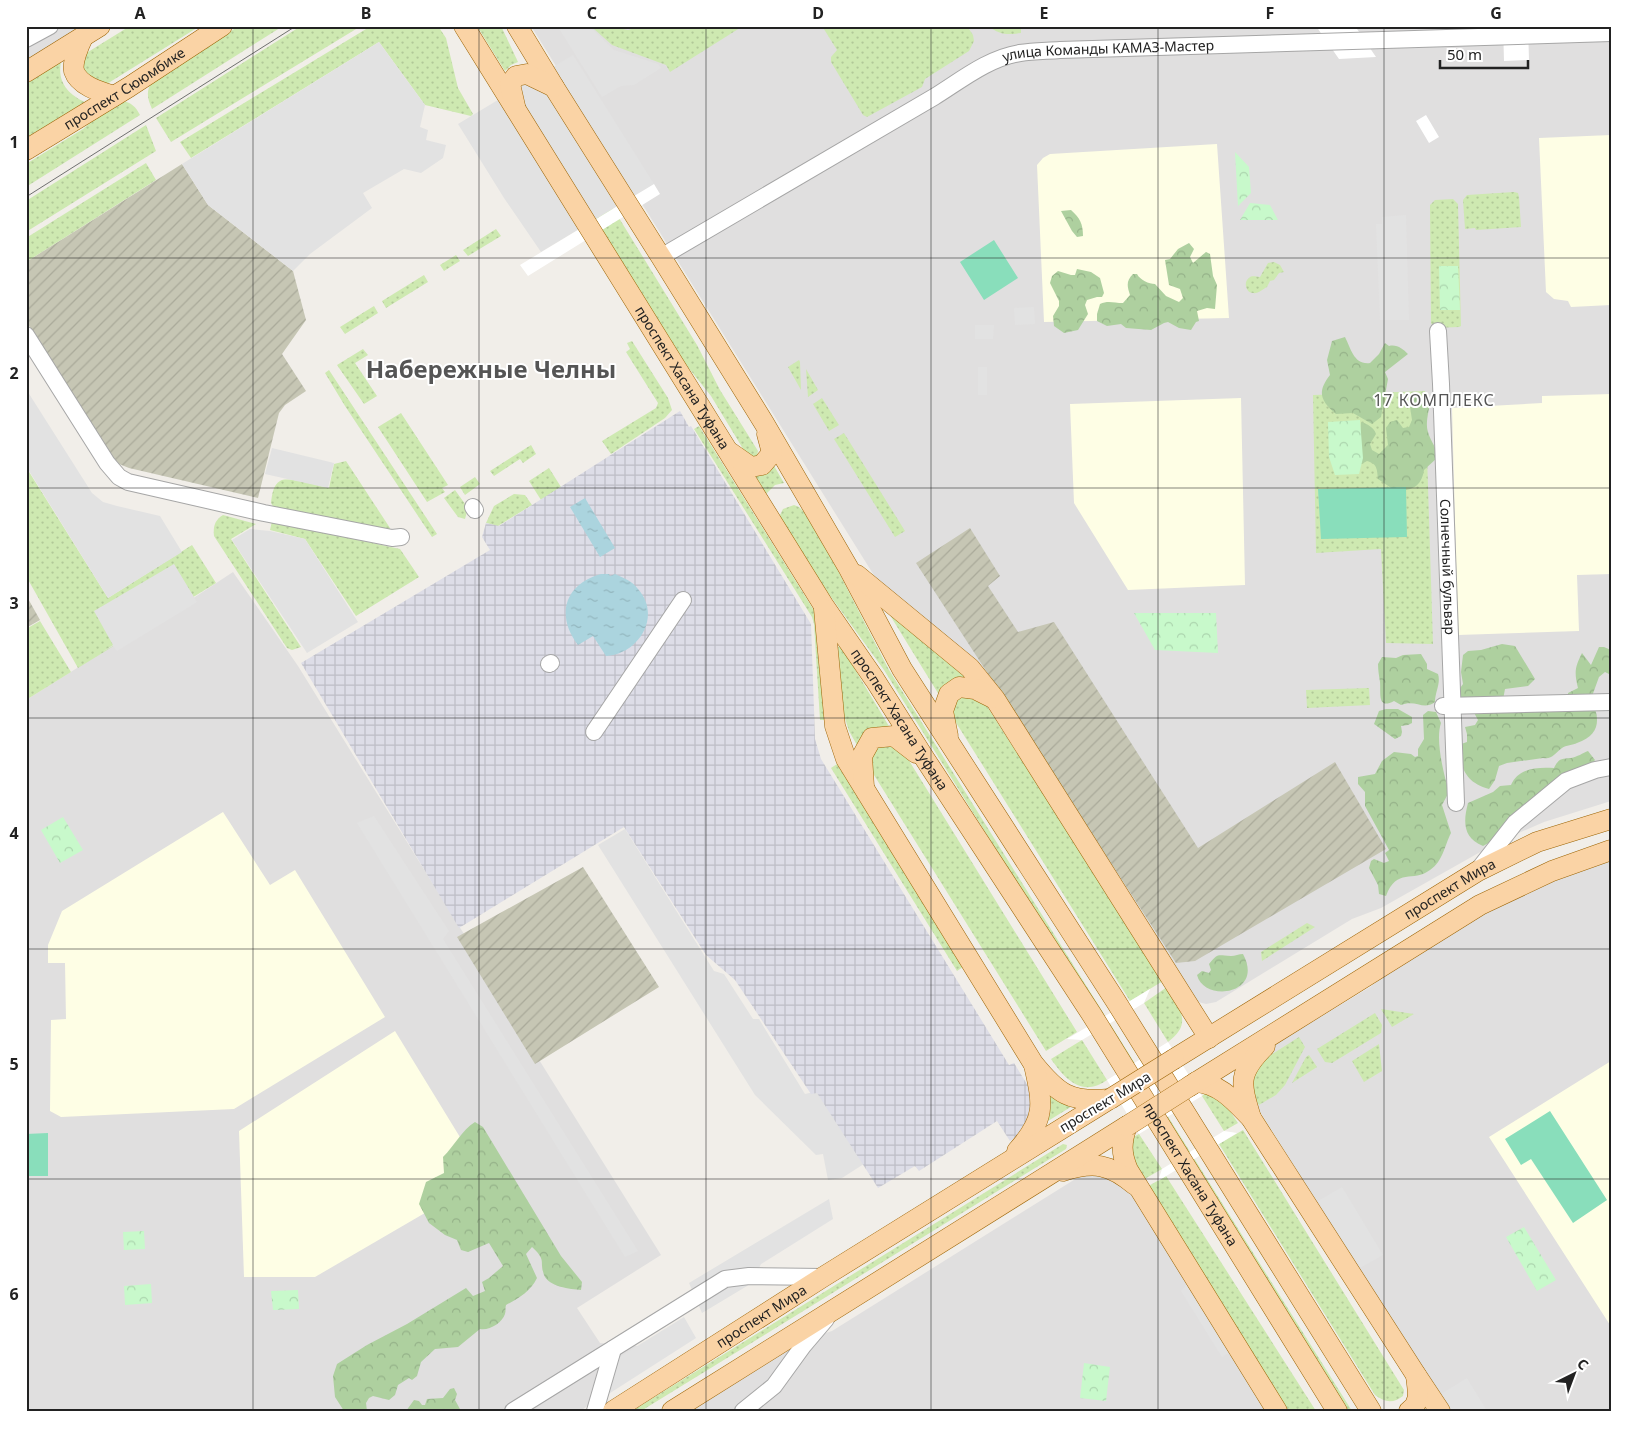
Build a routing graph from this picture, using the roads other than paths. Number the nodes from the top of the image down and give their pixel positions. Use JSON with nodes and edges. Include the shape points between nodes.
{"nodes":[{"id":1,"x":50,"y":26,"type":"edge"},
{"id":2,"x":222,"y":26,"type":"edge"},
{"id":3,"x":464,"y":26,"type":"edge"},
{"id":4,"x":517,"y":26,"type":"edge"},
{"id":5,"x":91,"y":31,"type":"edge"},
{"id":6,"x":1611,"y":33,"type":"edge"},
{"id":7,"x":26,"y":39,"type":"edge"},
{"id":8,"x":26,"y":72,"type":"edge"},
{"id":9,"x":554,"y":87,"type":"junction"},
{"id":10,"x":114,"y":96,"type":"junction"},
{"id":11,"x":516,"y":110,"type":"junction"},
{"id":12,"x":26,"y":150,"type":"edge"},
{"id":13,"x":662,"y":257,"type":"junction"},
{"id":14,"x":1438,"y":331,"type":"dead end"},
{"id":15,"x":26,"y":335,"type":"edge"},
{"id":16,"x":764,"y":423,"type":"junction"},
{"id":17,"x":725,"y":449,"type":"junction"},
{"id":18,"x":401,"y":537,"type":"dead end"},
{"id":19,"x":849,"y":569,"type":"junction"},
{"id":20,"x":683,"y":600,"type":"dead end"},
{"id":21,"x":824,"y":606,"type":"junction"},
{"id":22,"x":994,"y":699,"type":"junction"},
{"id":23,"x":1611,"y":702,"type":"edge"},
{"id":24,"x":1448,"y":706,"type":"junction"},
{"id":25,"x":594,"y":732,"type":"dead end"},
{"id":26,"x":950,"y":744,"type":"junction"},
{"id":27,"x":925,"y":759,"type":"junction"},
{"id":28,"x":1611,"y":767,"type":"edge"},
{"id":29,"x":864,"y":789,"type":"junction"},
{"id":30,"x":1456,"y":803,"type":"dead end"},
{"id":31,"x":1611,"y":819,"type":"edge"},
{"id":32,"x":1611,"y":850,"type":"edge"},
{"id":33,"x":1478,"y":871,"type":"junction"},
{"id":34,"x":1281,"y":1029,"type":"junction"},
{"id":35,"x":1209,"y":1038,"type":"junction"},
{"id":36,"x":1033,"y":1063,"type":"junction"},
{"id":37,"x":1193,"y":1084,"type":"junction"},
{"id":38,"x":1110,"y":1099,"type":"junction"},
{"id":39,"x":1251,"y":1118,"type":"junction"},
{"id":40,"x":1127,"y":1126,"type":"junction"},
{"id":41,"x":1006,"y":1164,"type":"junction"},
{"id":42,"x":1052,"y":1174,"type":"junction"},
{"id":43,"x":1138,"y":1188,"type":"junction"},
{"id":44,"x":823,"y":1277,"type":"junction"},
{"id":45,"x":848,"y":1299,"type":"junction"},
{"id":46,"x":613,"y":1349,"type":"junction"},
{"id":47,"x":1416,"y":1376,"type":"junction"},
{"id":48,"x":1360,"y":1393,"type":"junction"},
{"id":49,"x":1337,"y":1410,"type":"edge"},
{"id":50,"x":513,"y":1411,"type":"edge"},
{"id":51,"x":595,"y":1411,"type":"edge"},
{"id":52,"x":613,"y":1411,"type":"edge"},
{"id":53,"x":672,"y":1411,"type":"edge"},
{"id":54,"x":742,"y":1411,"type":"edge"},
{"id":55,"x":1277,"y":1411,"type":"edge"},
{"id":56,"x":1371,"y":1411,"type":"edge"},
{"id":57,"x":1384,"y":1411,"type":"edge"},
{"id":58,"x":1409,"y":1411,"type":"edge"},
{"id":59,"x":1440,"y":1411,"type":"edge"}],
"edges":[{"from":1,"to":7,"type":"street"},
{"from":2,"to":10,"type":"main road","name":"проспект Сююмбике"},
{"from":3,"to":11,"type":"main road","name":"проспект Хасана Туфана"},
{"from":4,"to":9,"type":"main road","name":"проспект Хасана Туфана"},
{"from":5,"to":8,"type":"main road"},
{"from":5,"to":10,"type":"main road","via":[[76,52],[74,71],[81,81]]},
{"from":6,"to":13,"type":"street","name":"улица Команды КАМАЗ-Мастер","via":[[1019,53],[973,71],[934,98]]},
{"from":9,"to":11,"type":"main road","via":[[527,74],[516,76],[510,84]]},
{"from":9,"to":13,"type":"main road","name":"проспект Хасана Туфана"},
{"from":10,"to":12,"type":"main road","name":"проспект Сююмбике"},
{"from":11,"to":17,"type":"main road","name":"проспект Хасана Туфана"},
{"from":13,"to":16,"type":"main road","name":"проспект Хасана Туфана"},
{"from":14,"to":24,"type":"street","name":"Солнечный бульвар"},
{"from":15,"to":18,"type":"street","via":[[107,463],[128,482],[264,514]]},
{"from":16,"to":17,"type":"main road","via":[[772,453],[762,465],[750,467]]},
{"from":16,"to":19,"type":"main road","name":"проспект Хасана Туфана"},
{"from":17,"to":21,"type":"main road","name":"проспект Хасана Туфана"},
{"from":19,"to":22,"type":"main road","via":[[970,668]]},
{"from":19,"to":26,"type":"main road","name":"проспект Хасана Туфана","via":[[902,669]]},
{"from":20,"to":25,"type":"street"},
{"from":21,"to":27,"type":"main road","name":"проспект Хасана Туфана"},
{"from":21,"to":29,"type":"main road","via":[[836,726],[846,758]]},
{"from":22,"to":26,"type":"main road","via":[[975,689],[959,688],[949,694],[943,711]]},
{"from":22,"to":35,"type":"main road"},
{"from":23,"to":24,"type":"street"},
{"from":24,"to":30,"type":"street","name":"Солнечный бульвар"},
{"from":26,"to":48,"type":"main road","name":"проспект Хасана Туфана","via":[[1115,1000]]},
{"from":27,"to":29,"type":"main road","via":[[894,736],[872,738],[862,756]]},
{"from":27,"to":49,"type":"main road","name":"проспект Хасана Туфана","via":[[1092,1015]]},
{"from":28,"to":33,"type":"street","via":[[1566,781],[1515,823]]},
{"from":29,"to":36,"type":"main road"},
{"from":31,"to":33,"type":"main road","name":"проспект Мира","via":[[1537,842]]},
{"from":32,"to":34,"type":"main road","via":[[1552,871],[1480,905]]},
{"from":33,"to":35,"type":"main road","name":"проспект Мира"},
{"from":34,"to":37,"type":"main road"},
{"from":34,"to":39,"type":"main road","via":[[1246,1068],[1245,1098]]},
{"from":35,"to":38,"type":"main road","name":"проспект Мира","bridge":true},
{"from":36,"to":38,"type":"main road","via":[[1053,1086],[1065,1094],[1091,1101]]},
{"from":36,"to":41,"type":"main road","via":[[1041,1096],[1039,1117],[1034,1130]]},
{"from":37,"to":39,"type":"main road","via":[[1205,1083],[1220,1089]]},
{"from":37,"to":40,"type":"main road","bridge":true},
{"from":38,"to":41,"type":"main road","name":"проспект Мира"},
{"from":39,"to":47,"type":"main road"},
{"from":40,"to":42,"type":"main road"},
{"from":40,"to":43,"type":"main road","via":[[1122,1150]]},
{"from":41,"to":44,"type":"main road","name":"проспект Мира"},
{"from":42,"to":43,"type":"main road","via":[[1098,1165],[1116,1171]]},
{"from":42,"to":45,"type":"main road"},
{"from":43,"to":55,"type":"main road"},
{"from":44,"to":46,"type":"street","via":[[750,1276],[725,1280]]},
{"from":44,"to":52,"type":"main road","name":"проспект Мира"},
{"from":45,"to":53,"type":"main road"},
{"from":45,"to":54,"type":"street","via":[[821,1324],[774,1386]]},
{"from":46,"to":50,"type":"street"},
{"from":46,"to":51,"type":"street"},
{"from":47,"to":58,"type":"main road","via":[[1419,1398]]},
{"from":47,"to":59,"type":"main road"},
{"from":48,"to":56,"type":"main road","name":"проспект Хасана Туфана"},
{"from":48,"to":57,"type":"main road"}]}
